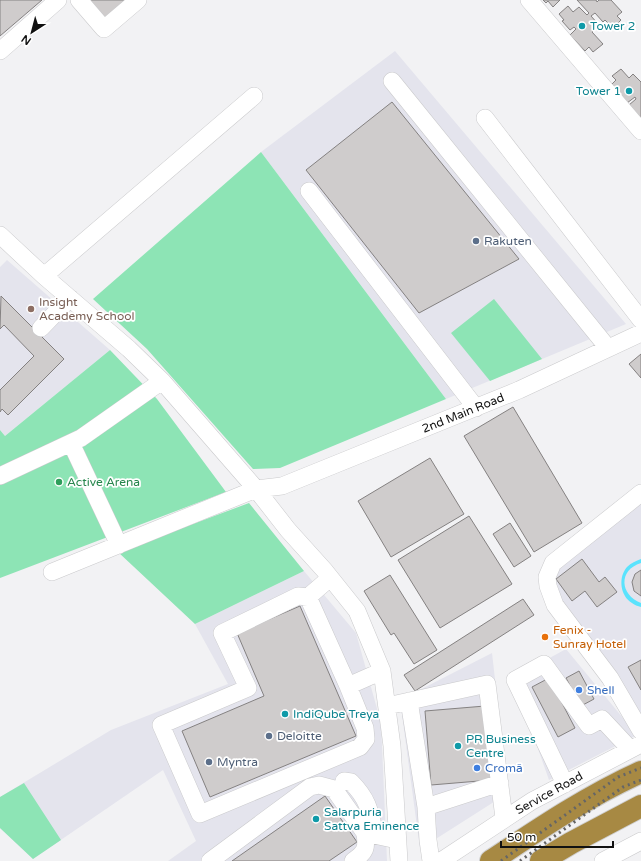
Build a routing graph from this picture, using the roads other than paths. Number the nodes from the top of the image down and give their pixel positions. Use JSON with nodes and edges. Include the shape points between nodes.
{"nodes":[{"id":1,"x":58,"y":0,"type":"edge"},
{"id":2,"x":79,"y":0,"type":"edge"},
{"id":3,"x":138,"y":0,"type":"edge"},
{"id":4,"x":529,"y":0,"type":"edge"},
{"id":5,"x":0,"y":50,"type":"edge"},
{"id":6,"x":392,"y":81,"type":"dead end"},
{"id":7,"x":254,"y":96,"type":"dead end"},
{"id":8,"x":485,"y":118,"type":"dead end"},
{"id":9,"x":641,"y":131,"type":"edge"},
{"id":10,"x":309,"y":191,"type":"dead end"},
{"id":11,"x":0,"y":235,"type":"edge"},
{"id":12,"x":44,"y":276,"type":"junction"},
{"id":13,"x":70,"y":298,"type":"junction"},
{"id":14,"x":641,"y":320,"type":"edge"},
{"id":15,"x":41,"y":328,"type":"dead end"},
{"id":16,"x":641,"y":333,"type":"edge"},
{"id":17,"x":608,"y":348,"type":"junction"},
{"id":18,"x":162,"y":381,"type":"junction"},
{"id":19,"x":476,"y":408,"type":"junction"},
{"id":20,"x":72,"y":443,"type":"junction"},
{"id":21,"x":0,"y":476,"type":"edge"},
{"id":22,"x":256,"y":489,"type":"junction"},
{"id":23,"x":641,"y":493,"type":"edge"},
{"id":24,"x":119,"y":545,"type":"junction"},
{"id":25,"x":52,"y":572,"type":"dead end"},
{"id":26,"x":330,"y":578,"type":"junction"},
{"id":27,"x":308,"y":597,"type":"junction"},
{"id":28,"x":382,"y":671,"type":"junction"},
{"id":29,"x":348,"y":686,"type":"junction"},
{"id":30,"x":409,"y":701,"type":"junction"},
{"id":31,"x":387,"y":706,"type":"junction"},
{"id":32,"x":641,"y":731,"type":"edge"},
{"id":33,"x":636,"y":746,"type":"edge"},
{"id":34,"x":641,"y":772,"type":"edge"},
{"id":35,"x":344,"y":781,"type":"dead end"},
{"id":36,"x":500,"y":784,"type":"junction"},
{"id":37,"x":565,"y":784,"type":"junction"},
{"id":38,"x":641,"y":806,"type":"edge"},
{"id":39,"x":426,"y":807,"type":"junction"},
{"id":40,"x":504,"y":818,"type":"junction"},
{"id":41,"x":370,"y":834,"type":"junction"},
{"id":42,"x":397,"y":840,"type":"junction"},
{"id":43,"x":641,"y":840,"type":"edge"},
{"id":44,"x":210,"y":861,"type":"edge"},
{"id":45,"x":353,"y":861,"type":"edge"},
{"id":46,"x":399,"y":861,"type":"edge"},
{"id":47,"x":431,"y":861,"type":"edge"},
{"id":48,"x":441,"y":861,"type":"edge"},
{"id":49,"x":490,"y":861,"type":"edge"},
{"id":50,"x":541,"y":861,"type":"edge"},
{"id":51,"x":603,"y":861,"type":"edge"}],
"edges":[{"from":1,"to":5,"type":"street"},
{"from":2,"to":3,"type":"street","via":[[104,29]]},
{"from":4,"to":9,"type":"street"},
{"from":6,"to":17,"type":"street"},
{"from":7,"to":12,"type":"street"},
{"from":8,"to":14,"type":"street"},
{"from":10,"to":19,"type":"street"},
{"from":11,"to":12,"type":"street"},
{"from":12,"to":13,"type":"street"},
{"from":13,"to":15,"type":"street"},
{"from":13,"to":18,"type":"street","via":[[129,348]]},
{"from":16,"to":17,"type":"street","name":"2nd Main Road"},
{"from":17,"to":19,"type":"street","name":"2nd Main Road"},
{"from":18,"to":20,"type":"street"},
{"from":18,"to":22,"type":"street"},
{"from":19,"to":22,"type":"street","name":"2nd Main Road","via":[[282,486]]},
{"from":20,"to":21,"type":"street"},
{"from":20,"to":24,"type":"street"},
{"from":22,"to":24,"type":"street","name":"2nd Main Road"},
{"from":22,"to":26,"type":"street"},
{"from":23,"to":32,"type":"street","via":[[553,563],[548,577],[548,586],[555,605],[610,678]]},
{"from":24,"to":25,"type":"street","name":"2nd Main Road"},
{"from":26,"to":27,"type":"street"},
{"from":26,"to":28,"type":"street","via":[[357,612]]},
{"from":27,"to":29,"type":"street"},
{"from":27,"to":29,"type":"street","via":[[298,596],[222,633],[248,688],[161,726],[200,814],[360,747],[366,739],[365,728]]},
{"from":28,"to":29,"type":"street"},
{"from":28,"to":31,"type":"street"},
{"from":30,"to":31,"type":"street"},
{"from":30,"to":36,"type":"street","via":[[487,684]]},
{"from":30,"to":39,"type":"street"},
{"from":31,"to":42,"type":"street","via":[[392,746]]},
{"from":33,"to":37,"type":"street","name":"Service Road"},
{"from":33,"to":37,"type":"street","via":[[602,719],[589,726],[544,664],[515,680]]},
{"from":34,"to":49,"type":"highway","via":[[566,812]]},
{"from":35,"to":41,"type":"street","via":[[351,782],[365,797],[371,813]]},
{"from":36,"to":39,"type":"street"},
{"from":36,"to":40,"type":"street"},
{"from":37,"to":40,"type":"street","name":"Service Road"},
{"from":38,"to":50,"type":"highway"},
{"from":39,"to":47,"type":"street"},
{"from":40,"to":48,"type":"street","name":"Service Road"},
{"from":41,"to":42,"type":"street"},
{"from":41,"to":44,"type":"street","via":[[334,789],[319,785],[310,787]]},
{"from":41,"to":45,"type":"street","via":[[363,853]]},
{"from":42,"to":46,"type":"street"},
{"from":43,"to":51,"type":"street"}]}
